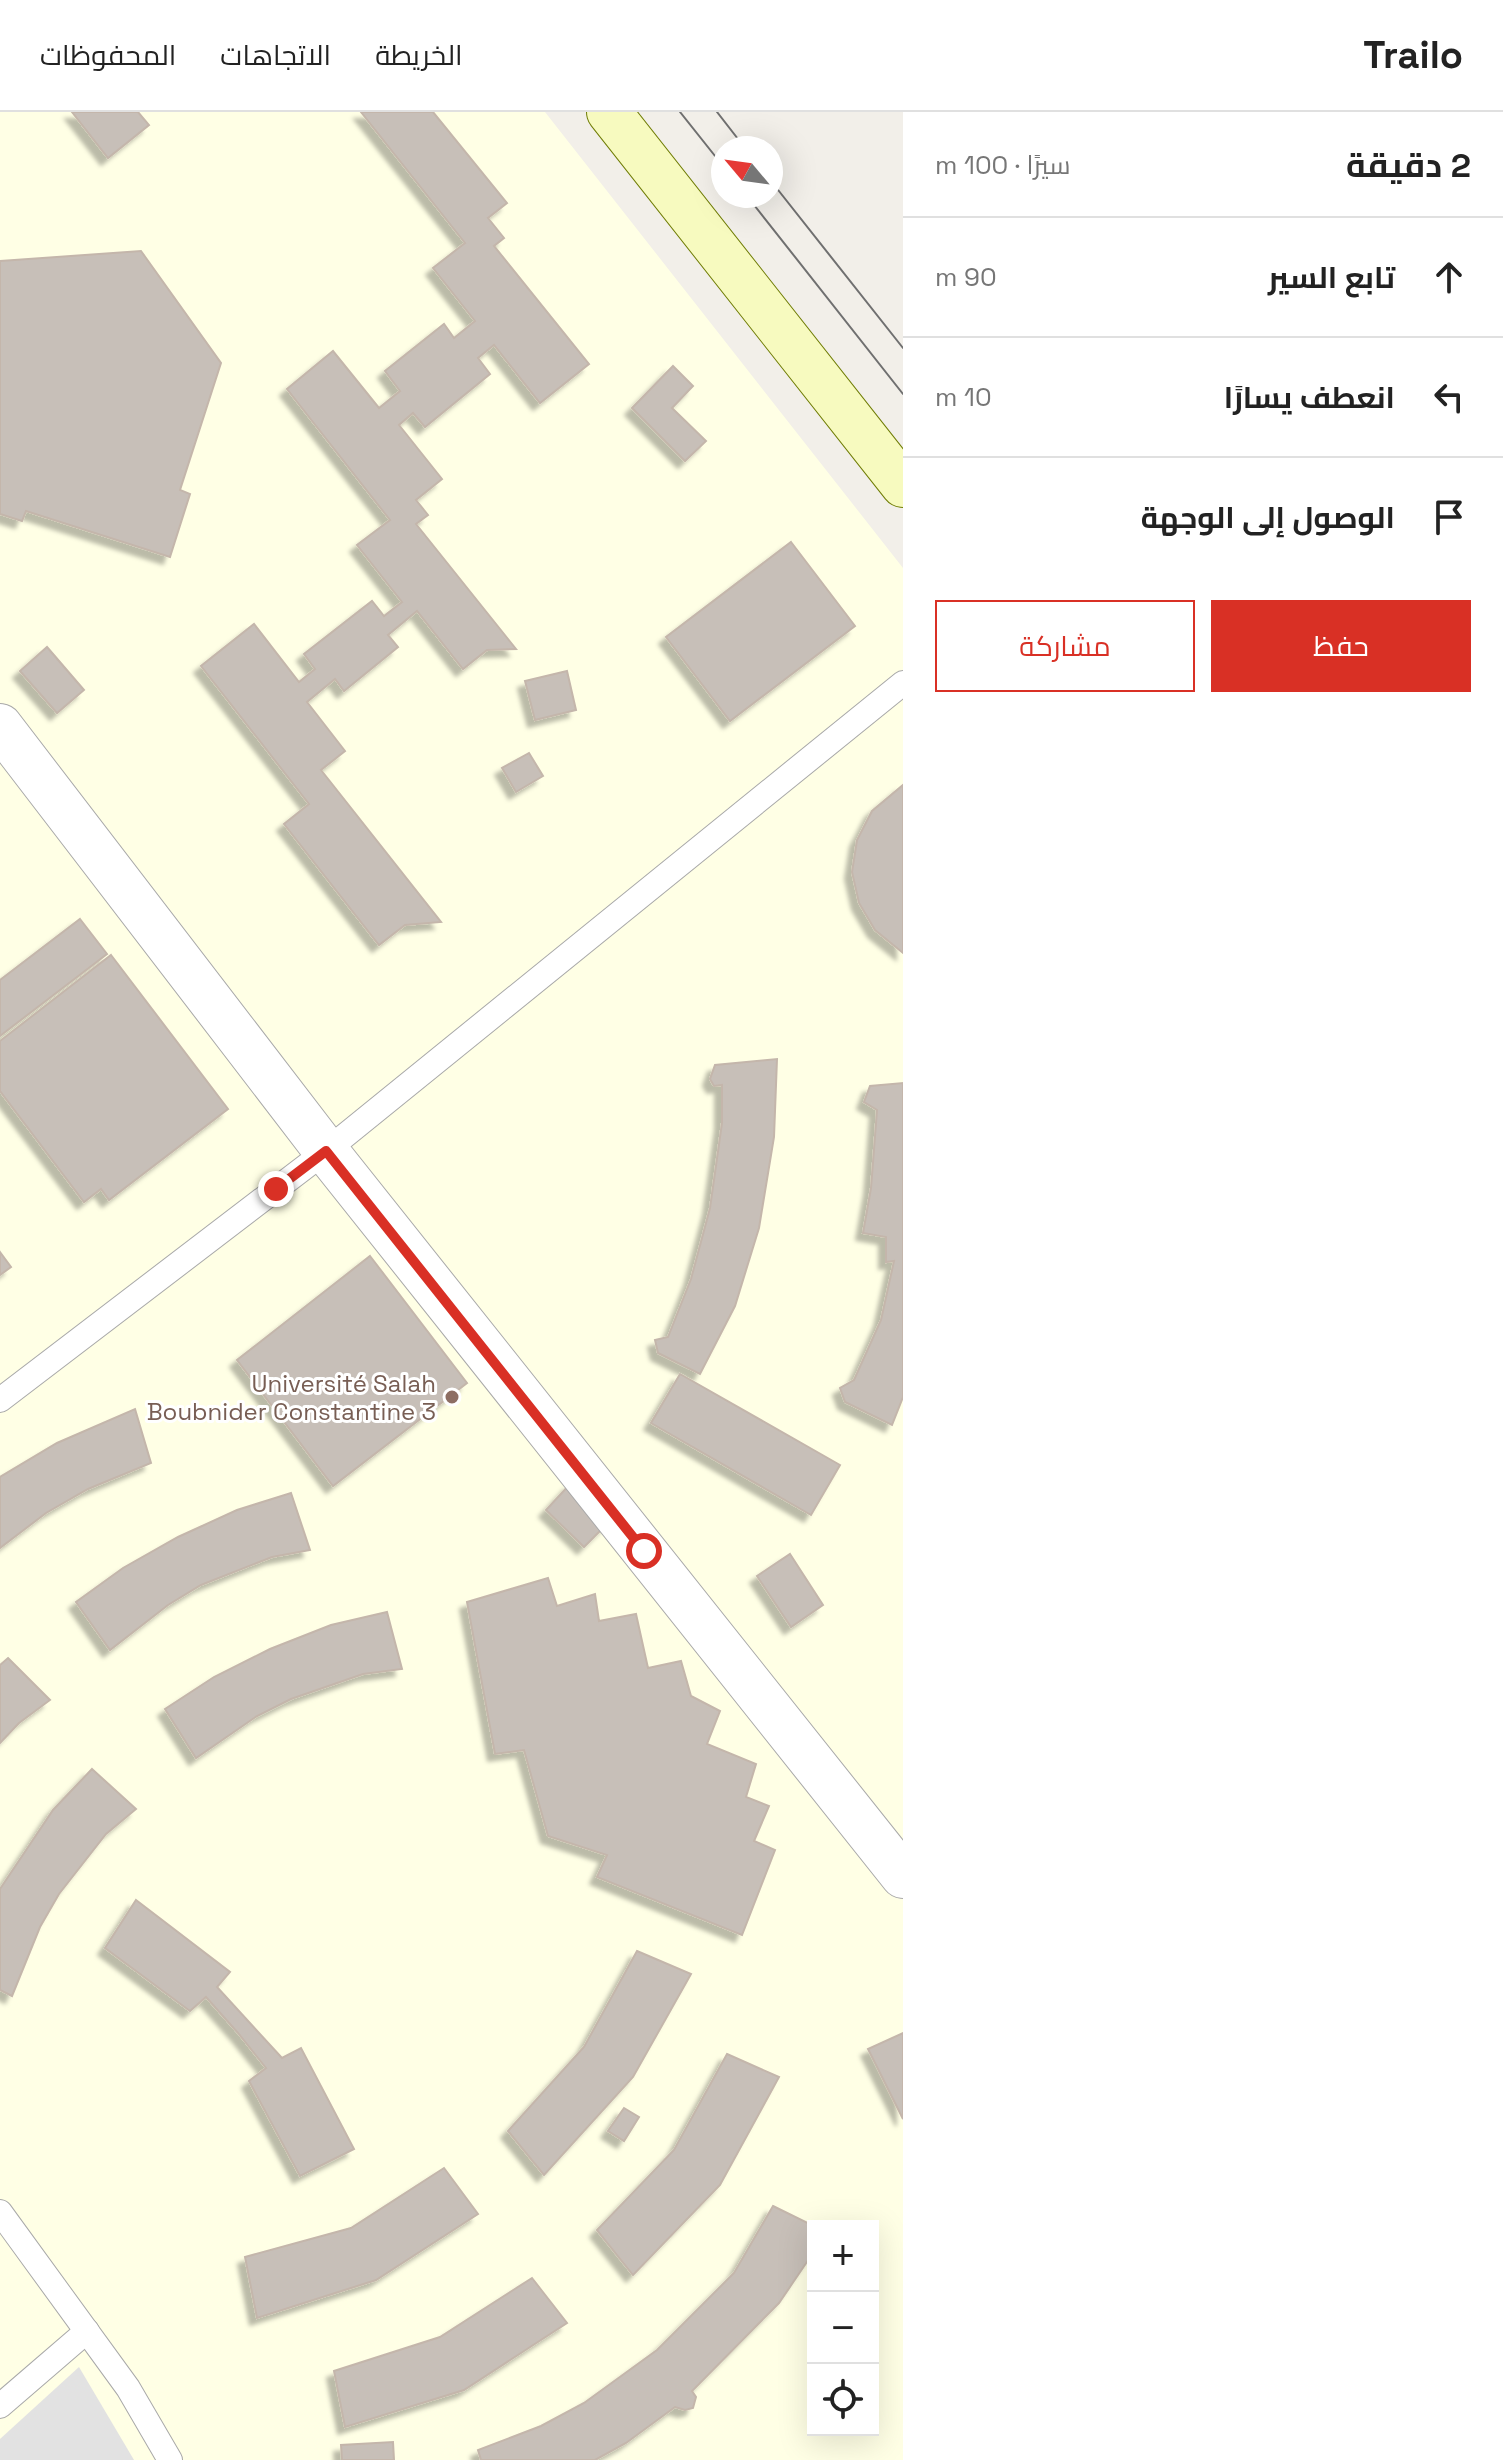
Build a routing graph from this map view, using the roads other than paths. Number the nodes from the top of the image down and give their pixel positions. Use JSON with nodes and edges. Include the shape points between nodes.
{"nodes":[{"id":1,"x":609,"y":112,"type":"edge"},
{"id":2,"x":903,"y":485,"type":"edge"},
{"id":3,"x":903,"y":683,"type":"edge"},
{"id":4,"x":0,"y":726,"type":"edge"},
{"id":5,"x":326,"y":1151,"type":"junction"},
{"id":6,"x":0,"y":1400,"type":"edge"},
{"id":7,"x":903,"y":1876,"type":"edge"},
{"id":8,"x":0,"y":2212,"type":"edge"},
{"id":9,"x":87,"y":2331,"type":"junction"},
{"id":10,"x":0,"y":2406,"type":"edge"},
{"id":11,"x":170,"y":2460,"type":"edge"}],
"edges":[{"from":1,"to":2,"type":"main road"},
{"from":3,"to":5,"type":"lane"},
{"from":4,"to":5,"type":"street"},
{"from":5,"to":6,"type":"lane"},
{"from":5,"to":7,"type":"street"},
{"from":8,"to":9,"type":"lane"},
{"from":9,"to":10,"type":"lane"},
{"from":9,"to":11,"type":"lane"}]}
